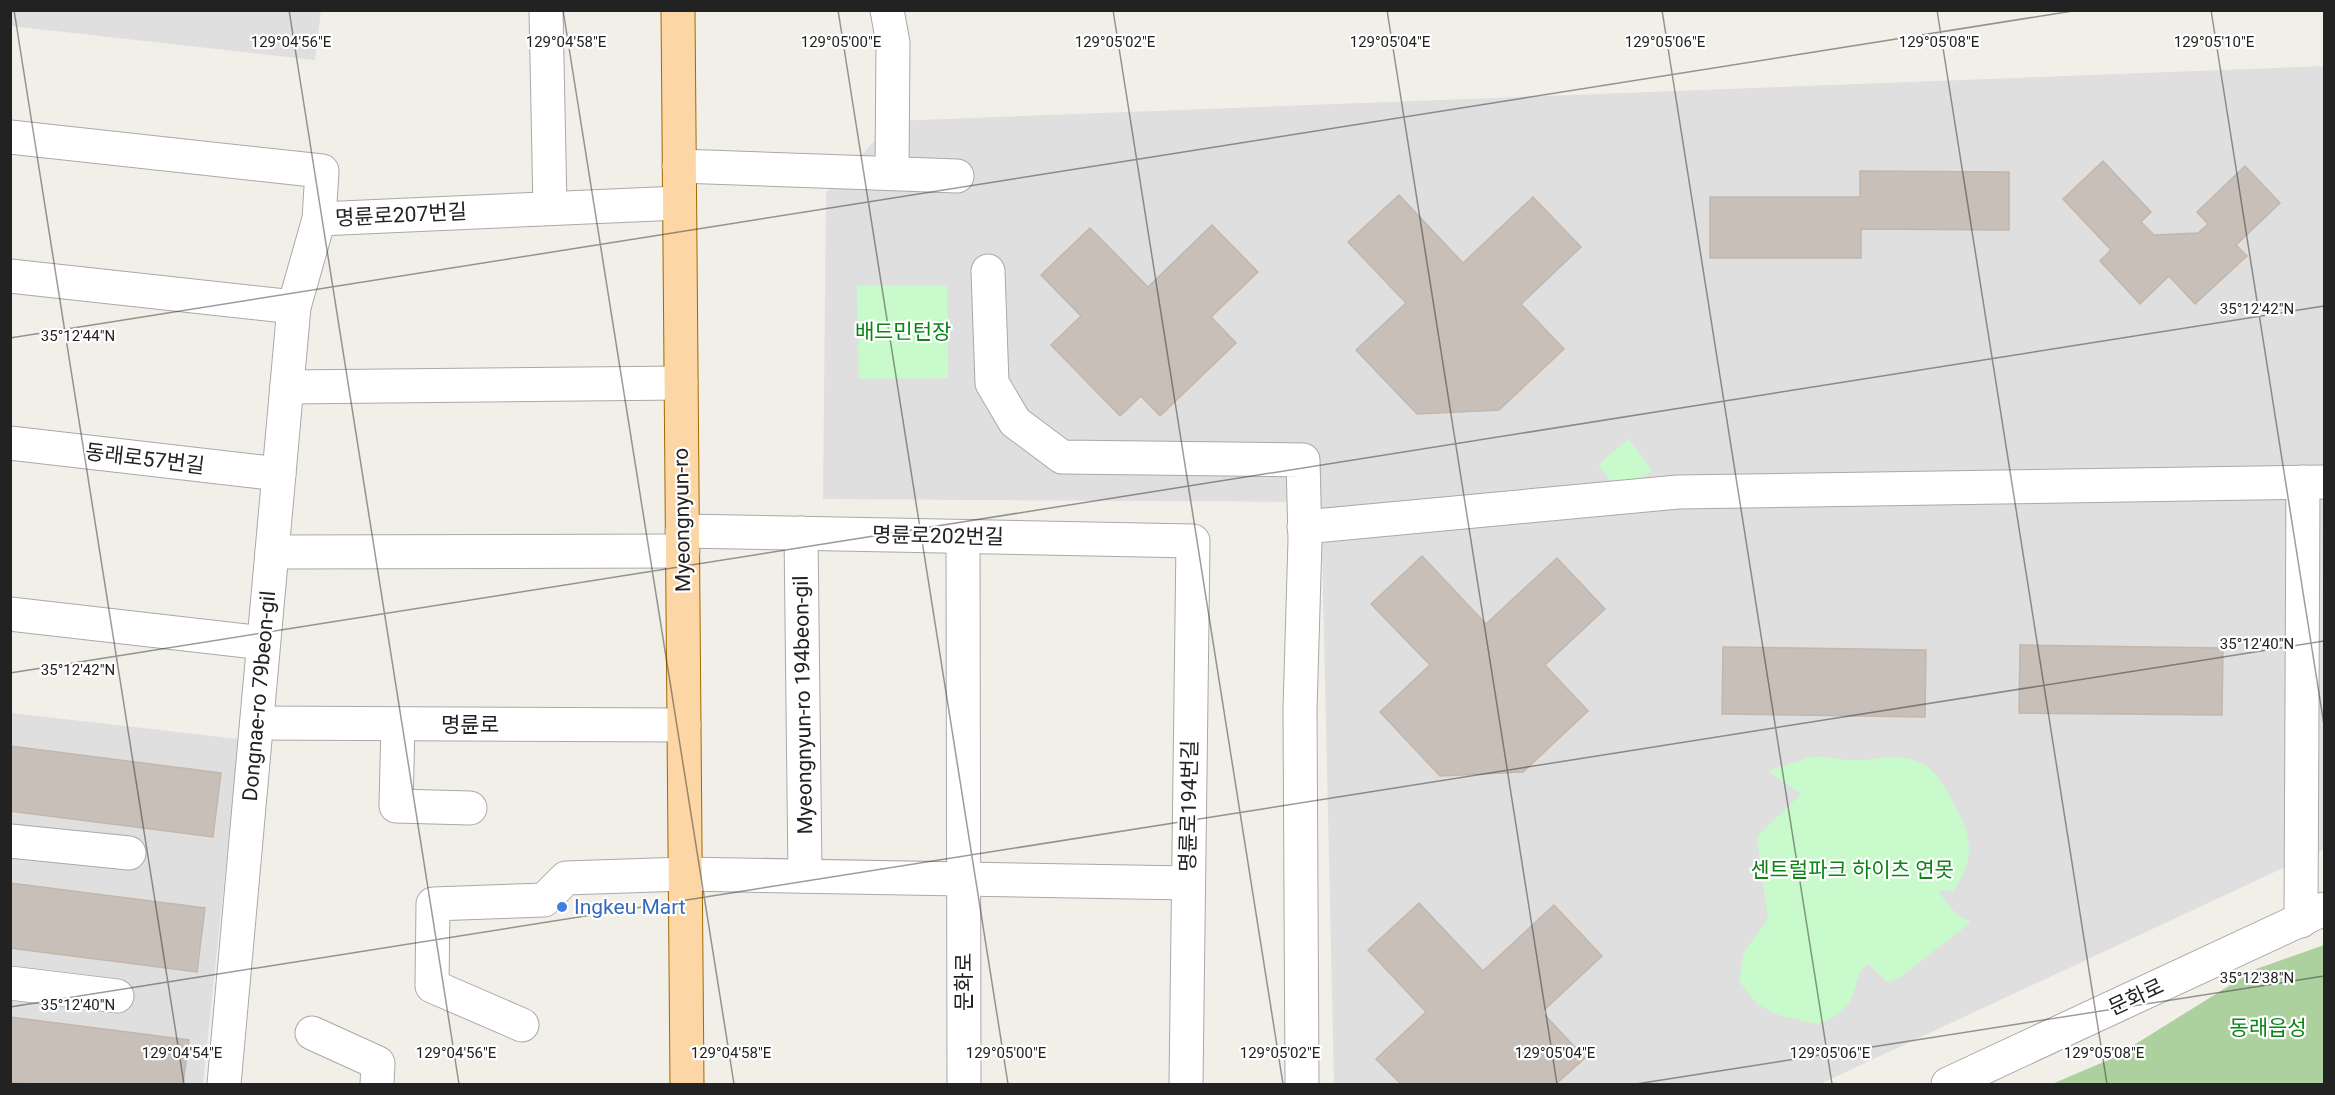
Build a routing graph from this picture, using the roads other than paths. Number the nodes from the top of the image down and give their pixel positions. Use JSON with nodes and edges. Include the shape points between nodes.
{"nodes":[{"id":1,"x":546,"y":10,"type":"edge"},
{"id":2,"x":678,"y":10,"type":"edge"},
{"id":3,"x":886,"y":10,"type":"edge"},
{"id":4,"x":10,"y":137,"type":"edge"},
{"id":5,"x":679,"y":166,"type":"junction"},
{"id":6,"x":892,"y":173,"type":"junction"},
{"id":7,"x":957,"y":176,"type":"dead end"},
{"id":8,"x":680,"y":203,"type":"junction"},
{"id":9,"x":550,"y":208,"type":"junction"},
{"id":10,"x":319,"y":219,"type":"junction"},
{"id":11,"x":988,"y":271,"type":"dead end"},
{"id":12,"x":10,"y":276,"type":"edge"},
{"id":13,"x":294,"y":307,"type":"junction"},
{"id":14,"x":681,"y":383,"type":"junction"},
{"id":15,"x":287,"y":387,"type":"junction"},
{"id":16,"x":10,"y":443,"type":"edge"},
{"id":17,"x":279,"y":474,"type":"junction"},
{"id":18,"x":2314,"y":482,"type":"edge"},
{"id":19,"x":1304,"y":527,"type":"junction"},
{"id":20,"x":801,"y":533,"type":"junction"},
{"id":21,"x":963,"y":537,"type":"junction"},
{"id":22,"x":683,"y":541,"type":"junction"},
{"id":23,"x":1193,"y":541,"type":"joint"},
{"id":24,"x":272,"y":552,"type":"junction"},
{"id":25,"x":10,"y":614,"type":"edge"},
{"id":26,"x":263,"y":643,"type":"junction"},
{"id":27,"x":257,"y":723,"type":"junction"},
{"id":28,"x":398,"y":725,"type":"junction"},
{"id":29,"x":684,"y":725,"type":"junction"},
{"id":30,"x":470,"y":808,"type":"dead end"},
{"id":31,"x":10,"y":840,"type":"edge"},
{"id":32,"x":129,"y":853,"type":"dead end"},
{"id":33,"x":686,"y":874,"type":"junction"},
{"id":34,"x":806,"y":876,"type":"junction"},
{"id":35,"x":964,"y":879,"type":"junction"},
{"id":36,"x":1188,"y":883,"type":"junction"},
{"id":37,"x":2313,"y":915,"type":"edge"},
{"id":38,"x":10,"y":983,"type":"edge"},
{"id":39,"x":117,"y":996,"type":"dead end"},
{"id":40,"x":522,"y":1025,"type":"dead end"},
{"id":41,"x":312,"y":1033,"type":"dead end"},
{"id":42,"x":224,"y":1084,"type":"edge"},
{"id":43,"x":377,"y":1084,"type":"edge"},
{"id":44,"x":687,"y":1084,"type":"edge"},
{"id":45,"x":964,"y":1084,"type":"edge"},
{"id":46,"x":1186,"y":1084,"type":"edge"},
{"id":47,"x":1302,"y":1084,"type":"edge"},
{"id":48,"x":1948,"y":1084,"type":"edge"}],
"edges":[{"from":1,"to":9,"type":"street"},
{"from":2,"to":5,"type":"main road","name":"Myeongnyun-ro"},
{"from":3,"to":6,"type":"street","via":[[893,43]]},
{"from":4,"to":10,"type":"street","via":[[322,171]]},
{"from":5,"to":6,"type":"street"},
{"from":5,"to":8,"type":"main road","name":"Myeongnyun-ro"},
{"from":6,"to":7,"type":"street"},
{"from":8,"to":9,"type":"street","name":"명륜로207번길"},
{"from":8,"to":14,"type":"main road","name":"Myeongnyun-ro"},
{"from":9,"to":10,"type":"street","name":"명륜로207번길"},
{"from":10,"to":13,"type":"street","name":"명륜로207번길"},
{"from":11,"to":19,"type":"street","via":[[992,383],[1015,423],[1062,457],[1303,460]]},
{"from":12,"to":13,"type":"street"},
{"from":13,"to":15,"type":"street","name":"Dongnae-ro 79beon-gil"},
{"from":14,"to":15,"type":"street"},
{"from":14,"to":22,"type":"main road","name":"Myeongnyun-ro"},
{"from":15,"to":17,"type":"street","name":"Dongnae-ro 79beon-gil"},
{"from":16,"to":17,"type":"street","name":"동래로57번길"},
{"from":17,"to":24,"type":"street","name":"Dongnae-ro 79beon-gil"},
{"from":18,"to":19,"type":"street","via":[[1678,492]]},
{"from":18,"to":37,"type":"street"},
{"from":19,"to":47,"type":"street","via":[[1300,709]]},
{"from":20,"to":21,"type":"street","name":"명륜로202번길"},
{"from":20,"to":22,"type":"street","name":"명륜로202번길"},
{"from":20,"to":34,"type":"street","name":"Myeongnyun-ro 194beon-gil"},
{"from":21,"to":23,"type":"street","name":"명륜로202번길"},
{"from":21,"to":35,"type":"street"},
{"from":22,"to":24,"type":"street"},
{"from":22,"to":29,"type":"main road","name":"Myeongnyun-ro"},
{"from":23,"to":36,"type":"street","name":"명륜로194번길"},
{"from":24,"to":26,"type":"street","name":"Dongnae-ro 79beon-gil"},
{"from":25,"to":26,"type":"street"},
{"from":26,"to":27,"type":"street","name":"Dongnae-ro 79beon-gil"},
{"from":27,"to":28,"type":"street","name":"명륜로"},
{"from":27,"to":42,"type":"street","name":"Dongnae-ro 79beon-gil"},
{"from":28,"to":29,"type":"street","name":"명륜로"},
{"from":28,"to":30,"type":"street","via":[[396,806]]},
{"from":29,"to":33,"type":"main road","name":"Myeongnyun-ro"},
{"from":31,"to":32,"type":"street"},
{"from":33,"to":34,"type":"street","name":"명륜로194번길"},
{"from":33,"to":40,"type":"street","via":[[566,878],[544,900],[433,904],[432,986]]},
{"from":33,"to":44,"type":"main road","name":"Myeongnyun-ro"},
{"from":34,"to":35,"type":"street","name":"명륜로194번길"},
{"from":35,"to":36,"type":"street","name":"명륜로194번길"},
{"from":35,"to":45,"type":"street","name":"문화로"},
{"from":36,"to":46,"type":"street"},
{"from":37,"to":48,"type":"street","name":"문화로"},
{"from":38,"to":39,"type":"street"},
{"from":41,"to":43,"type":"street","via":[[378,1063]]}]}
